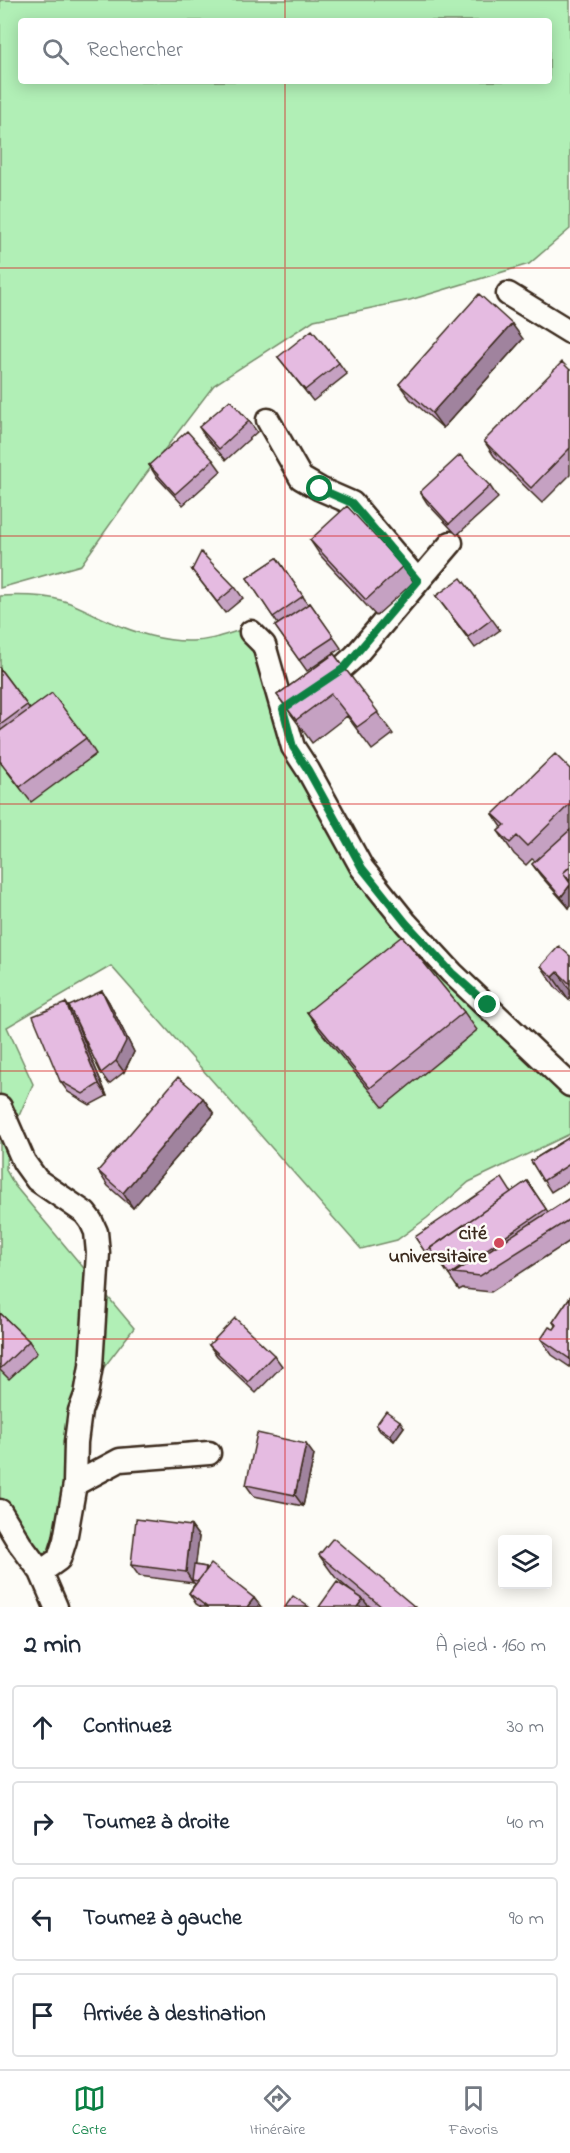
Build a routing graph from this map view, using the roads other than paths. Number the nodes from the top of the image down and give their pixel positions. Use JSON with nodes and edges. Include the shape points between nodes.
{"nodes":[{"id":1,"x":508,"y":294,"type":"dead end"},
{"id":2,"x":570,"y":332,"type":"edge"},
{"id":3,"x":268,"y":420,"type":"dead end"},
{"id":4,"x":451,"y":543,"type":"dead end"},
{"id":5,"x":418,"y":581,"type":"junction"},
{"id":6,"x":251,"y":632,"type":"dead end"},
{"id":7,"x":283,"y":709,"type":"junction"},
{"id":8,"x":569,"y":1081,"type":"edge"},
{"id":9,"x":0,"y":1107,"type":"edge"},
{"id":10,"x":209,"y":1453,"type":"dead end"},
{"id":11,"x":75,"y":1484,"type":"junction"},
{"id":12,"x":0,"y":1510,"type":"edge"},
{"id":13,"x":42,"y":1572,"type":"junction"},
{"id":14,"x":57,"y":1607,"type":"edge"}],
"edges":[{"from":1,"to":2,"type":"street"},
{"from":3,"to":5,"type":"street","via":[[300,478],[352,503]]},
{"from":4,"to":5,"type":"street"},
{"from":5,"to":7,"type":"street","via":[[350,662]]},
{"from":6,"to":7,"type":"street","via":[[264,645]]},
{"from":7,"to":8,"type":"street","via":[[293,747],[362,868],[452,973]]},
{"from":9,"to":11,"type":"street","via":[[24,1162],[37,1180],[85,1213],[96,1232],[90,1366],[76,1442]]},
{"from":10,"to":11,"type":"street","via":[[120,1460]]},
{"from":11,"to":13,"type":"street","via":[[59,1559]]},
{"from":12,"to":13,"type":"street"},
{"from":13,"to":14,"type":"street"}]}
